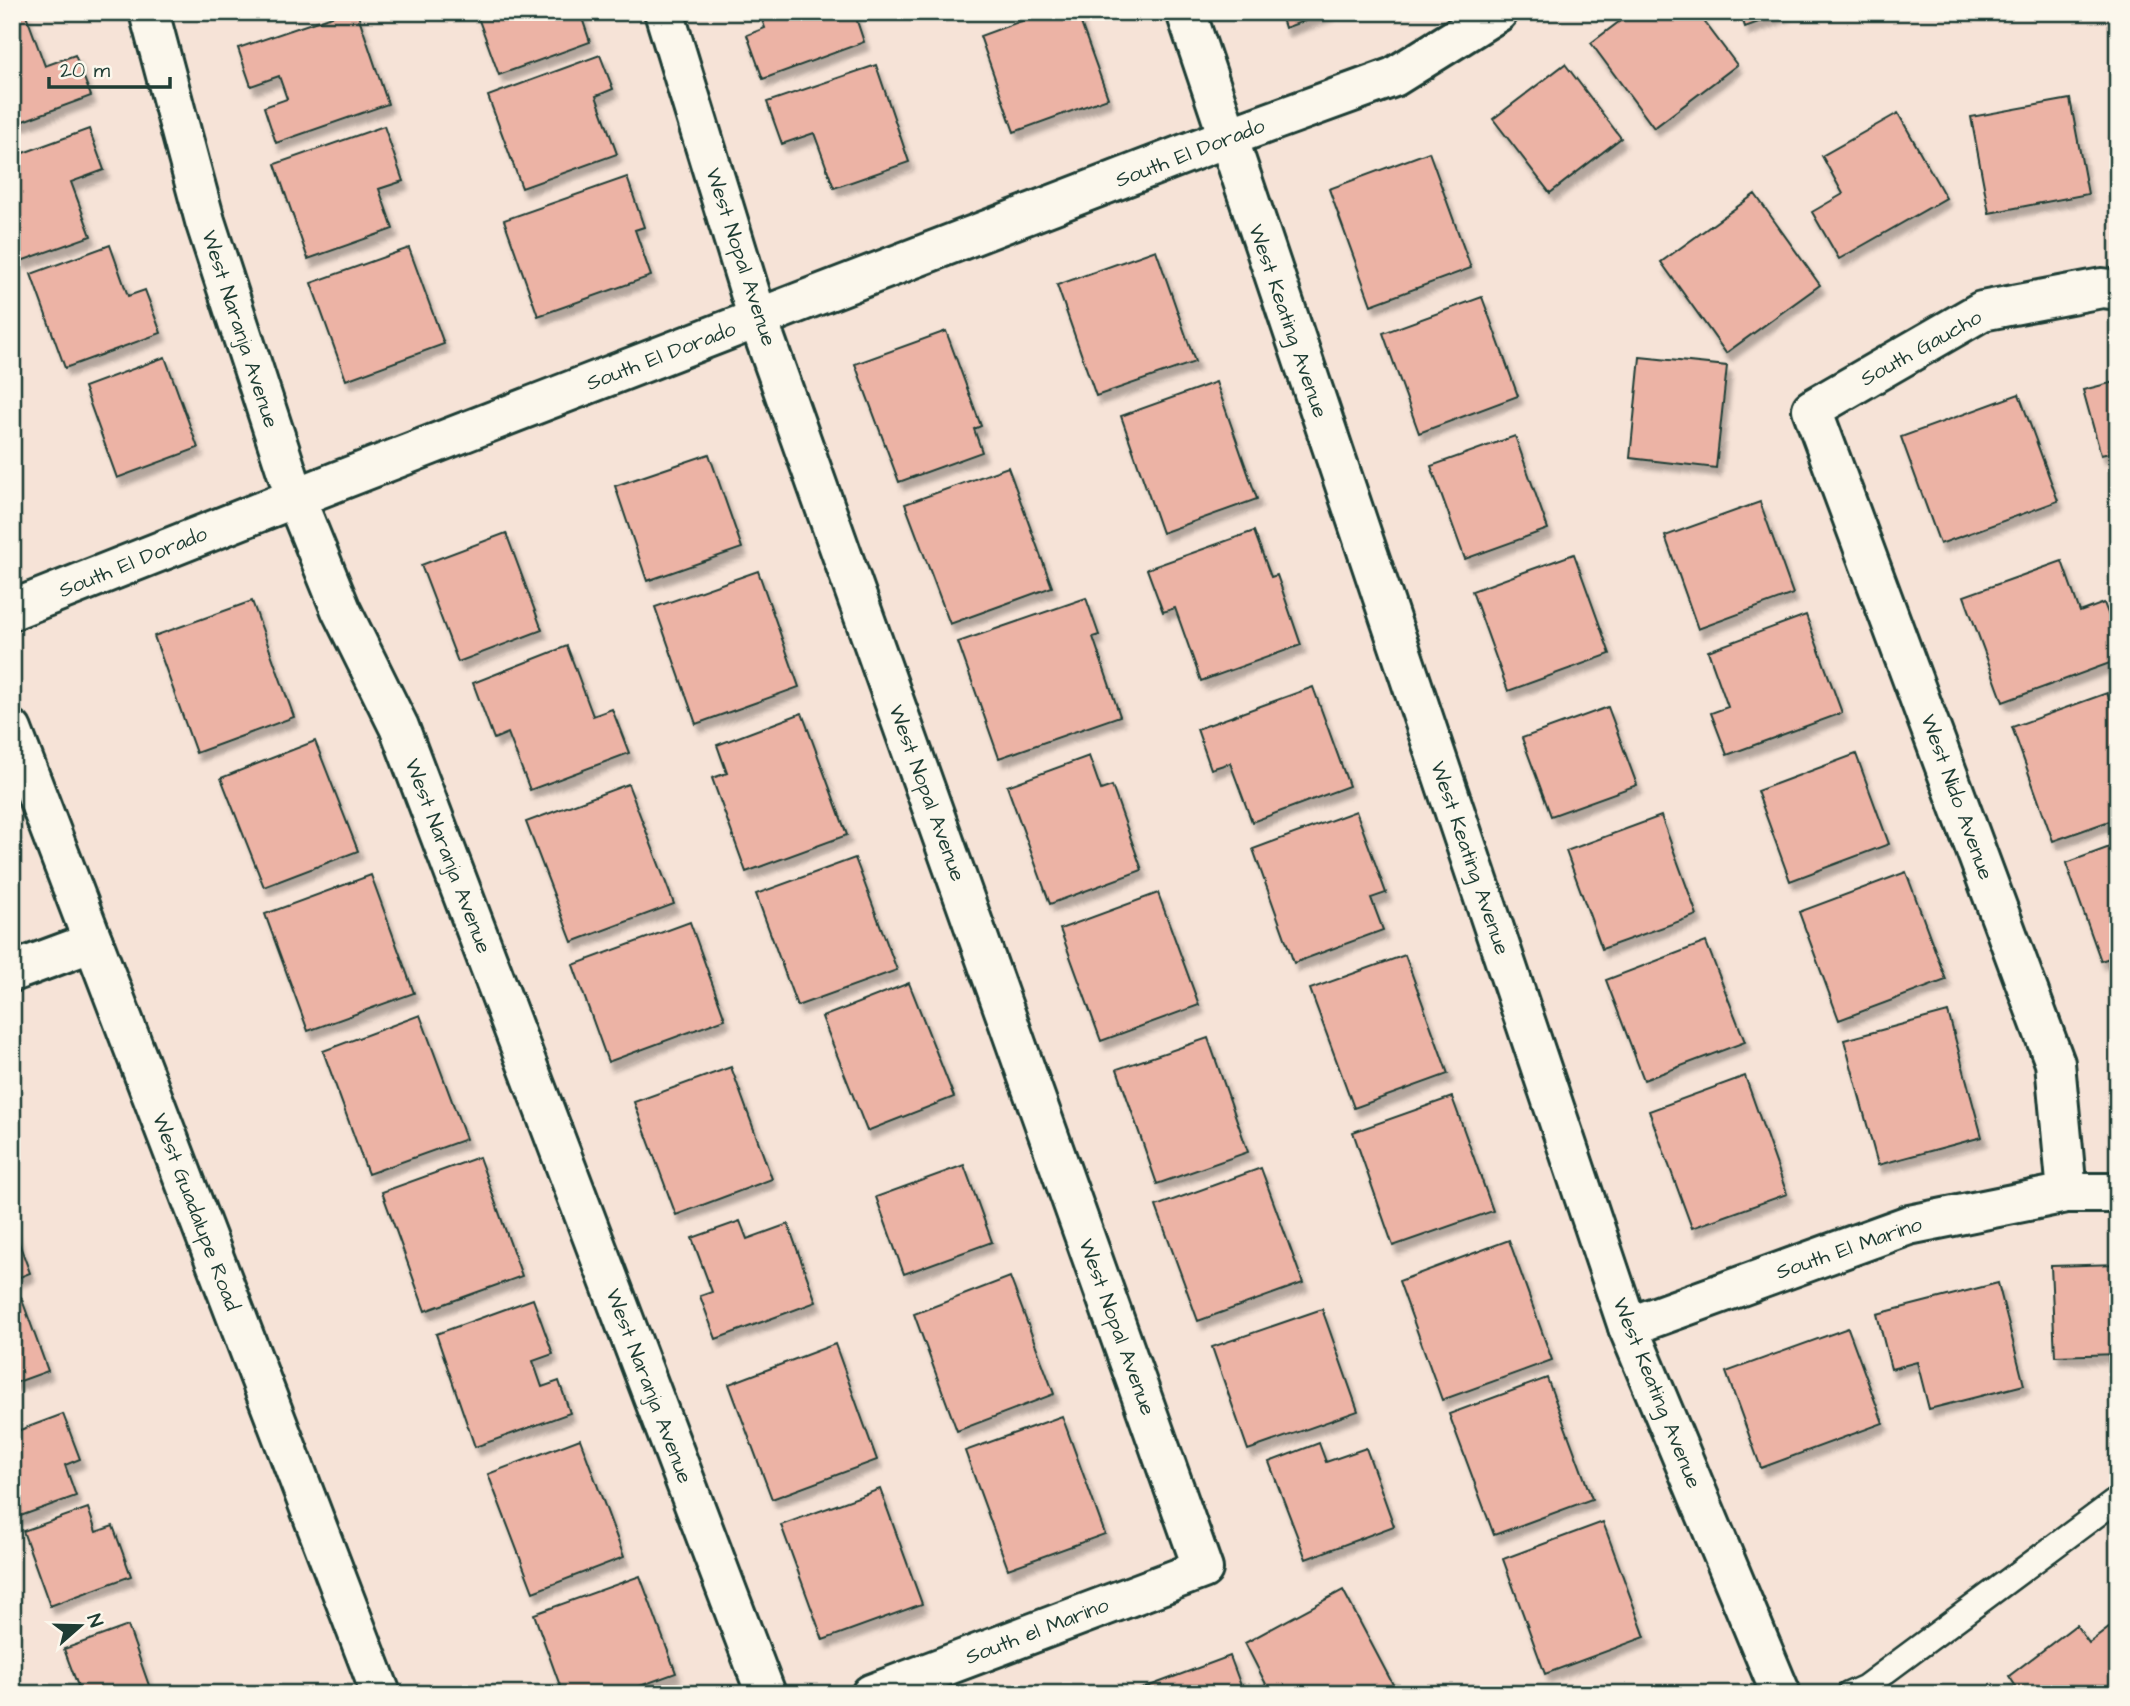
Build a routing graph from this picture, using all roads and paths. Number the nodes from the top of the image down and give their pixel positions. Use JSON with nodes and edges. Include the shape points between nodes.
{"nodes":[{"id":1,"x":149,"y":12,"type":"edge"},
{"id":2,"x":664,"y":12,"type":"edge"},
{"id":3,"x":1185,"y":12,"type":"edge"},
{"id":4,"x":1497,"y":12,"type":"edge"},
{"id":5,"x":1226,"y":138,"type":"junction"},
{"id":6,"x":2118,"y":290,"type":"edge"},
{"id":7,"x":758,"y":319,"type":"junction"},
{"id":8,"x":1812,"y":409,"type":"joint"},
{"id":9,"x":295,"y":497,"type":"junction"},
{"id":10,"x":12,"y":610,"type":"edge"},
{"id":11,"x":12,"y":730,"type":"edge"},
{"id":12,"x":93,"y":942,"type":"junction"},
{"id":13,"x":12,"y":972,"type":"edge"},
{"id":14,"x":2067,"y":1193,"type":"junction"},
{"id":15,"x":2118,"y":1193,"type":"edge"},
{"id":16,"x":1628,"y":1327,"type":"junction"},
{"id":17,"x":2118,"y":1499,"type":"edge"},
{"id":18,"x":1203,"y":1569,"type":"joint"},
{"id":19,"x":381,"y":1694,"type":"edge"},
{"id":20,"x":766,"y":1694,"type":"edge"},
{"id":21,"x":871,"y":1694,"type":"edge"},
{"id":22,"x":1781,"y":1694,"type":"edge"},
{"id":23,"x":1849,"y":1694,"type":"edge"}],
"edges":[{"from":1,"to":9,"type":"street","name":"West Naranja Avenue","via":[[205,221]]},
{"from":2,"to":7,"type":"street","name":"West Nopal Avenue"},
{"from":3,"to":5,"type":"street","name":"West Keating Avenue"},
{"from":4,"to":5,"type":"street","name":"South El Dorado","via":[[1394,77]]},
{"from":5,"to":7,"type":"street","name":"South El Dorado"},
{"from":5,"to":16,"type":"street","name":"West Keating Avenue"},
{"from":6,"to":8,"type":"street","name":"South Gaucho","via":[[2102,288],[1982,311]]},
{"from":7,"to":9,"type":"street","name":"South El Dorado"},
{"from":7,"to":18,"type":"street","name":"West Nopal Avenue"},
{"from":8,"to":14,"type":"street","name":"West Nido Avenue","via":[[2055,1063]]},
{"from":9,"to":10,"type":"street","name":"South El Dorado"},
{"from":9,"to":20,"type":"street","name":"West Naranja Avenue","via":[[341,610],[399,727]]},
{"from":11,"to":12,"type":"street","name":"West Guadalupe Road"},
{"from":12,"to":13,"type":"street"},
{"from":12,"to":19,"type":"street","name":"West Guadalupe Road"},
{"from":14,"to":15,"type":"street","name":"South El Marino"},
{"from":14,"to":16,"type":"street","name":"South El Marino","via":[[1909,1225]]},
{"from":16,"to":22,"type":"street","name":"West Keating Avenue"},
{"from":17,"to":23,"type":"lane","via":[[1865,1687]]},
{"from":18,"to":21,"type":"street","name":"South el Marino"}]}
